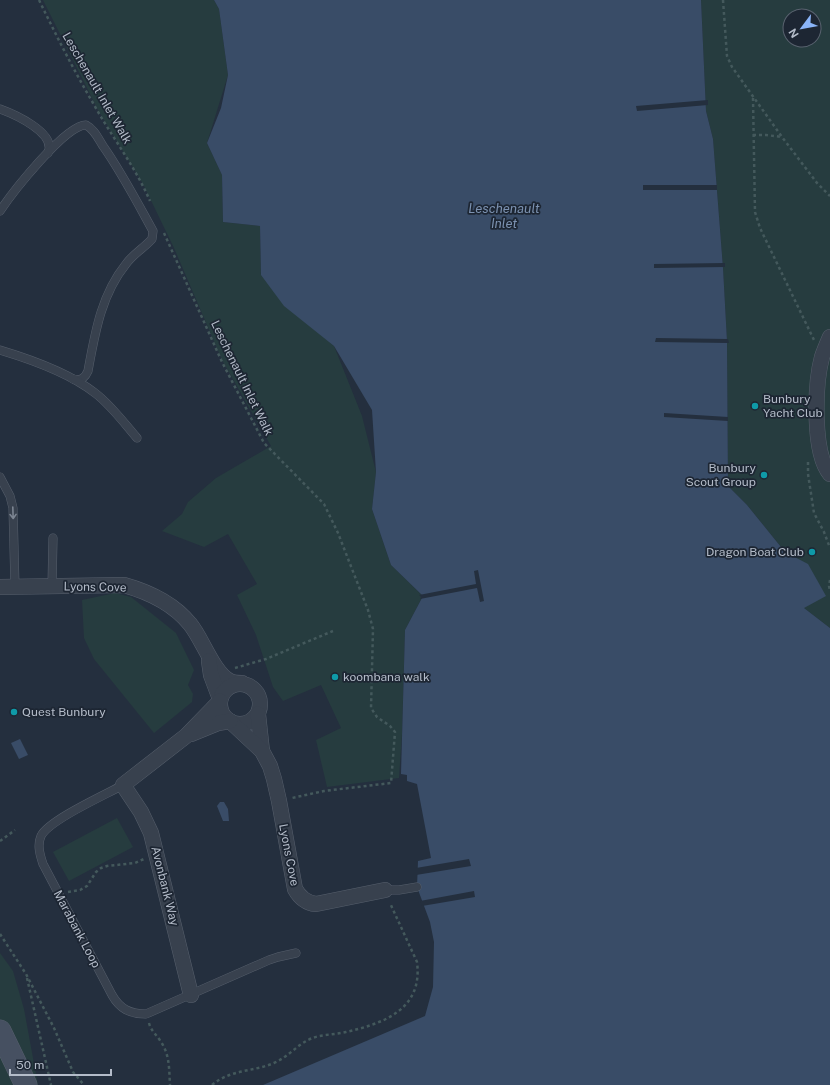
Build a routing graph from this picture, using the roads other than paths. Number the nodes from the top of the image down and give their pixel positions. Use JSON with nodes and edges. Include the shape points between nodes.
{"nodes":[{"id":1,"x":0,"y":109,"type":"edge"},
{"id":2,"x":48,"y":153,"type":"junction"},
{"id":3,"x":0,"y":211,"type":"edge"},
{"id":4,"x":830,"y":337,"type":"edge"},
{"id":5,"x":0,"y":350,"type":"edge"},
{"id":6,"x":73,"y":380,"type":"junction"},
{"id":7,"x":137,"y":438,"type":"dead end"},
{"id":8,"x":830,"y":474,"type":"edge"},
{"id":9,"x":0,"y":478,"type":"edge"},
{"id":10,"x":53,"y":538,"type":"dead end"},
{"id":11,"x":52,"y":586,"type":"junction"},
{"id":12,"x":7,"y":587,"type":"edge"},
{"id":13,"x":209,"y":656,"type":"junction"},
{"id":14,"x":242,"y":684,"type":"junction"},
{"id":15,"x":220,"y":700,"type":"junction"},
{"id":16,"x":258,"y":714,"type":"junction"},
{"id":17,"x":231,"y":722,"type":"junction"},
{"id":18,"x":186,"y":736,"type":"junction"},
{"id":19,"x":262,"y":751,"type":"junction"},
{"id":20,"x":123,"y":785,"type":"junction"},
{"id":21,"x":417,"y":887,"type":"dead end"},
{"id":22,"x":385,"y":890,"type":"joint"},
{"id":23,"x":296,"y":953,"type":"dead end"},
{"id":24,"x":191,"y":994,"type":"junction"},
{"id":25,"x":0,"y":1032,"type":"edge"},
{"id":26,"x":26,"y":1085,"type":"edge"}],
"edges":[{"from":1,"to":2,"type":"lane","via":[[19,116],[44,136],[49,143]]},
{"from":2,"to":3,"type":"lane"},
{"from":2,"to":6,"type":"lane","via":[[79,126],[89,126],[130,188],[153,231],[150,241],[124,266],[109,289],[98,320],[88,371],[81,379]]},
{"from":4,"to":8,"type":"street","via":[[822,358],[817,410],[822,458]]},
{"from":5,"to":6,"type":"lane","via":[[52,369]]},
{"from":6,"to":7,"type":"lane","via":[[102,399]]},
{"from":9,"to":12,"type":"lane","one_way":true,"via":[[10,496],[13,508]]},
{"from":10,"to":11,"type":"lane"},
{"from":11,"to":12,"type":"street","name":"Lyons Cove"},
{"from":11,"to":13,"type":"street","name":"Lyons Cove","via":[[124,585],[143,591],[181,614],[196,632]]},
{"from":13,"to":14,"type":"street","name":"Lyons Cove","via":[[230,681]]},
{"from":13,"to":15,"type":"street","name":"Lyons Cove","via":[[211,675]]},
{"from":14,"to":15,"type":"street","via":[[226,689]]},
{"from":14,"to":16,"type":"street","via":[[249,685],[258,695]]},
{"from":15,"to":17,"type":"street","via":[[220,711]]},
{"from":15,"to":18,"type":"street","name":"Marabank Loop"},
{"from":16,"to":17,"type":"street","via":[[250,722],[238,725]]},
{"from":16,"to":19,"type":"street","name":"Lyons Cove"},
{"from":17,"to":18,"type":"street","name":"Marabank Loop","via":[[218,723]]},
{"from":17,"to":19,"type":"street","name":"Lyons Cove"},
{"from":18,"to":20,"type":"street","name":"Marabank Loop"},
{"from":19,"to":22,"type":"street","name":"Lyons Cove","via":[[274,779],[295,889],[302,898],[310,904],[316,904]]},
{"from":20,"to":24,"type":"street","name":"Avonbank Way","via":[[147,823]]},
{"from":20,"to":24,"type":"lane","name":"Marabank Loop","via":[[57,820],[47,828],[40,837],[40,855],[115,1000],[122,1008],[129,1012],[146,1014]]},
{"from":21,"to":22,"type":"lane"},
{"from":23,"to":24,"type":"lane","via":[[269,960]]},
{"from":25,"to":26,"type":"main road"}]}
